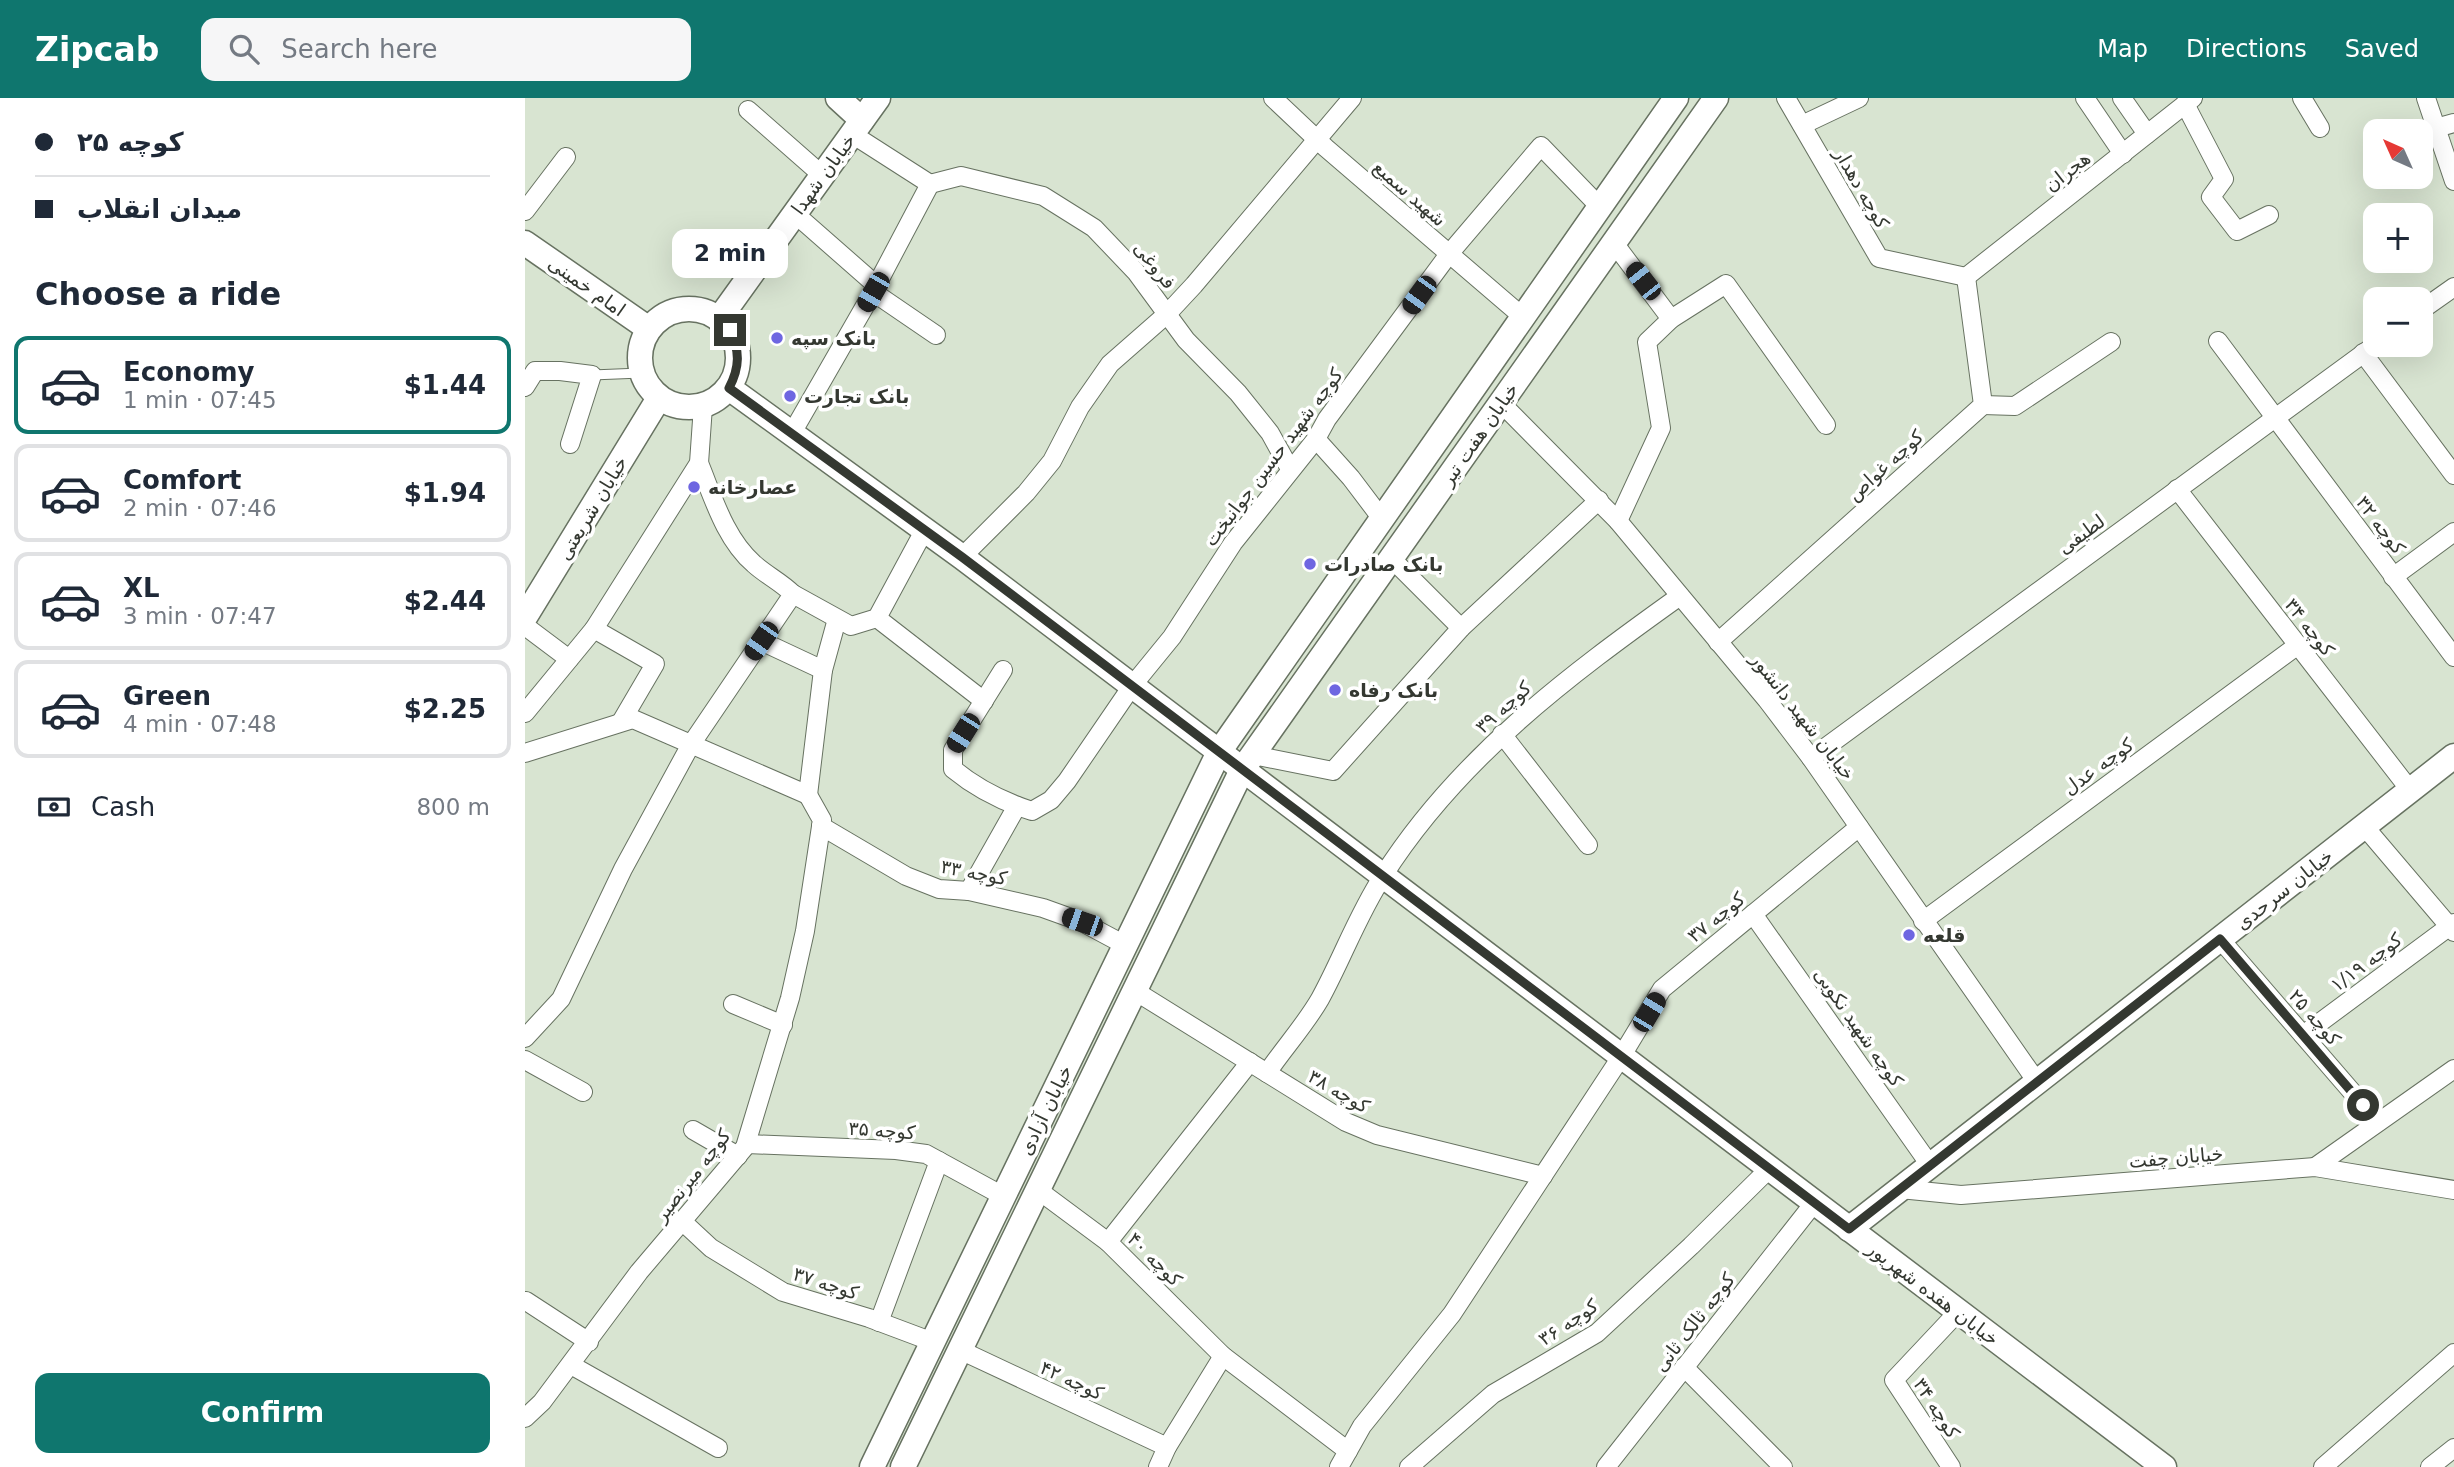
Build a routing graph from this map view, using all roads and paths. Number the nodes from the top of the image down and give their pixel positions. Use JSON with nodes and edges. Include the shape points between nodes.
{"nodes":[{"id":1,"x":838,"y":98,"type":"edge"},
{"id":2,"x":878,"y":98,"type":"edge"},
{"id":3,"x":1273,"y":98,"type":"edge"},
{"id":4,"x":1352,"y":98,"type":"edge"},
{"id":5,"x":1676,"y":98,"type":"edge"},
{"id":6,"x":1716,"y":98,"type":"edge"},
{"id":7,"x":1786,"y":98,"type":"edge"},
{"id":8,"x":1859,"y":98,"type":"edge"},
{"id":9,"x":2085,"y":98,"type":"edge"},
{"id":10,"x":2122,"y":98,"type":"edge"},
{"id":11,"x":2302,"y":98,"type":"edge"},
{"id":12,"x":2425,"y":98,"type":"edge"},
{"id":13,"x":2189,"y":101,"type":"edge"},
{"id":14,"x":748,"y":110,"type":"dead end"},
{"id":15,"x":2454,"y":123,"type":"edge"},
{"id":16,"x":1802,"y":125,"type":"junction"},
{"id":17,"x":857,"y":127,"type":"junction"},
{"id":18,"x":2320,"y":128,"type":"dead end"},
{"id":19,"x":2436,"y":128,"type":"junction"},
{"id":20,"x":2147,"y":134,"type":"junction"},
{"id":21,"x":1316,"y":138,"type":"junction"},
{"id":22,"x":2123,"y":154,"type":"junction"},
{"id":23,"x":566,"y":157,"type":"dead end"},
{"id":24,"x":822,"y":175,"type":"junction"},
{"id":25,"x":2454,"y":181,"type":"edge"},
{"id":26,"x":930,"y":184,"type":"junction"},
{"id":27,"x":1600,"y":207,"type":"junction"},
{"id":28,"x":525,"y":211,"type":"edge"},
{"id":29,"x":794,"y":214,"type":"junction"},
{"id":30,"x":2269,"y":215,"type":"dead end"},
{"id":31,"x":525,"y":243,"type":"edge"},
{"id":32,"x":1614,"y":243,"type":"junction"},
{"id":33,"x":1449,"y":254,"type":"junction"},
{"id":34,"x":1966,"y":277,"type":"junction"},
{"id":35,"x":2454,"y":287,"type":"edge"},
{"id":36,"x":874,"y":288,"type":"junction"},
{"id":37,"x":2433,"y":302,"type":"edge"},
{"id":38,"x":1167,"y":314,"type":"junction"},
{"id":39,"x":1523,"y":317,"type":"junction"},
{"id":40,"x":719,"y":319,"type":"junction"},
{"id":41,"x":1671,"y":319,"type":"junction"},
{"id":42,"x":649,"y":329,"type":"junction"},
{"id":43,"x":936,"y":335,"type":"dead end"},
{"id":44,"x":2218,"y":341,"type":"dead end"},
{"id":45,"x":2111,"y":342,"type":"dead end"},
{"id":46,"x":2363,"y":353,"type":"edge"},
{"id":47,"x":2374,"y":357,"type":"edge"},
{"id":48,"x":641,"y":373,"type":"junction"},
{"id":49,"x":592,"y":375,"type":"junction"},
{"id":50,"x":1478,"y":381,"type":"junction"},
{"id":51,"x":525,"y":387,"type":"edge"},
{"id":52,"x":729,"y":388,"type":"junction"},
{"id":53,"x":659,"y":398,"type":"junction"},
{"id":54,"x":1501,"y":403,"type":"junction"},
{"id":55,"x":1983,"y":405,"type":"junction"},
{"id":56,"x":703,"y":406,"type":"junction"},
{"id":57,"x":2274,"y":418,"type":"junction"},
{"id":58,"x":1826,"y":425,"type":"dead end"},
{"id":59,"x":792,"y":433,"type":"junction"},
{"id":60,"x":1316,"y":439,"type":"junction"},
{"id":61,"x":570,"y":444,"type":"dead end"},
{"id":62,"x":699,"y":463,"type":"junction"},
{"id":63,"x":1290,"y":469,"type":"junction"},
{"id":64,"x":2454,"y":475,"type":"edge"},
{"id":65,"x":2177,"y":489,"type":"junction"},
{"id":66,"x":1599,"y":500,"type":"junction"},
{"id":67,"x":1382,"y":519,"type":"junction"},
{"id":68,"x":1618,"y":521,"type":"junction"},
{"id":69,"x":925,"y":529,"type":"junction"},
{"id":70,"x":2454,"y":532,"type":"edge"},
{"id":71,"x":962,"y":557,"type":"junction"},
{"id":72,"x":1391,"y":558,"type":"junction"},
{"id":73,"x":2393,"y":577,"type":"junction"},
{"id":74,"x":793,"y":594,"type":"junction"},
{"id":75,"x":1679,"y":596,"type":"junction"},
{"id":76,"x":525,"y":617,"type":"edge"},
{"id":77,"x":877,"y":618,"type":"junction"},
{"id":78,"x":837,"y":620,"type":"junction"},
{"id":79,"x":525,"y":626,"type":"edge"},
{"id":80,"x":1461,"y":628,"type":"junction"},
{"id":81,"x":594,"y":629,"type":"junction"},
{"id":82,"x":761,"y":641,"type":"junction"},
{"id":83,"x":1718,"y":642,"type":"junction"},
{"id":84,"x":2298,"y":646,"type":"junction"},
{"id":85,"x":2454,"y":657,"type":"edge"},
{"id":86,"x":569,"y":659,"type":"junction"},
{"id":87,"x":823,"y":670,"type":"junction"},
{"id":88,"x":1003,"y":670,"type":"dead end"},
{"id":89,"x":1272,"y":676,"type":"junction"},
{"id":90,"x":1132,"y":686,"type":"junction"},
{"id":91,"x":1297,"y":693,"type":"junction"},
{"id":92,"x":984,"y":701,"type":"junction"},
{"id":93,"x":525,"y":713,"type":"edge"},
{"id":94,"x":621,"y":722,"type":"junction"},
{"id":95,"x":1502,"y":734,"type":"junction"},
{"id":96,"x":690,"y":746,"type":"junction"},
{"id":97,"x":1219,"y":752,"type":"junction"},
{"id":98,"x":525,"y":753,"type":"edge"},
{"id":99,"x":2454,"y":756,"type":"edge"},
{"id":100,"x":1811,"y":758,"type":"junction"},
{"id":101,"x":1248,"y":762,"type":"junction"},
{"id":102,"x":2410,"y":790,"type":"junction"},
{"id":103,"x":808,"y":795,"type":"junction"},
{"id":104,"x":1017,"y":806,"type":"junction"},
{"id":105,"x":821,"y":826,"type":"junction"},
{"id":106,"x":2364,"y":826,"type":"junction"},
{"id":107,"x":1859,"y":827,"type":"junction"},
{"id":108,"x":1181,"y":829,"type":"junction"},
{"id":109,"x":1208,"y":841,"type":"junction"},
{"id":110,"x":1588,"y":845,"type":"dead end"},
{"id":111,"x":1382,"y":877,"type":"junction"},
{"id":112,"x":969,"y":891,"type":"junction"},
{"id":113,"x":1753,"y":914,"type":"junction"},
{"id":114,"x":1923,"y":921,"type":"junction"},
{"id":115,"x":2452,"y":927,"type":"edge"},
{"id":116,"x":2220,"y":939,"type":"junction"},
{"id":117,"x":1125,"y":944,"type":"junction"},
{"id":118,"x":1135,"y":991,"type":"junction"},
{"id":119,"x":733,"y":1004,"type":"dead end"},
{"id":120,"x":783,"y":1025,"type":"junction"},
{"id":121,"x":2303,"y":1035,"type":"junction"},
{"id":122,"x":525,"y":1038,"type":"edge"},
{"id":123,"x":1621,"y":1057,"type":"junction"},
{"id":124,"x":525,"y":1059,"type":"edge"},
{"id":125,"x":1250,"y":1062,"type":"junction"},
{"id":126,"x":2454,"y":1069,"type":"edge"},
{"id":127,"x":1267,"y":1073,"type":"junction"},
{"id":128,"x":2036,"y":1082,"type":"junction"},
{"id":129,"x":583,"y":1092,"type":"dead end"},
{"id":130,"x":2378,"y":1122,"type":"junction"},
{"id":131,"x":693,"y":1130,"type":"dead end"},
{"id":132,"x":742,"y":1150,"type":"junction"},
{"id":133,"x":939,"y":1161,"type":"junction"},
{"id":134,"x":1930,"y":1165,"type":"junction"},
{"id":135,"x":2315,"y":1167,"type":"junction"},
{"id":136,"x":1769,"y":1169,"type":"junction"},
{"id":137,"x":1543,"y":1176,"type":"junction"},
{"id":138,"x":1900,"y":1189,"type":"junction"},
{"id":139,"x":1038,"y":1190,"type":"junction"},
{"id":140,"x":2454,"y":1190,"type":"edge"},
{"id":141,"x":1003,"y":1196,"type":"junction"},
{"id":142,"x":1814,"y":1203,"type":"junction"},
{"id":143,"x":683,"y":1222,"type":"junction"},
{"id":144,"x":1849,"y":1229,"type":"junction"},
{"id":145,"x":981,"y":1242,"type":"junction"},
{"id":146,"x":1108,"y":1242,"type":"junction"},
{"id":147,"x":1007,"y":1254,"type":"junction"},
{"id":148,"x":526,"y":1301,"type":"edge"},
{"id":149,"x":1958,"y":1311,"type":"junction"},
{"id":150,"x":879,"y":1322,"type":"junction"},
{"id":151,"x":589,"y":1342,"type":"junction"},
{"id":152,"x":933,"y":1342,"type":"junction"},
{"id":153,"x":960,"y":1350,"type":"junction"},
{"id":154,"x":2454,"y":1353,"type":"edge"},
{"id":155,"x":1223,"y":1356,"type":"junction"},
{"id":156,"x":571,"y":1366,"type":"junction"},
{"id":157,"x":1684,"y":1367,"type":"junction"},
{"id":158,"x":525,"y":1418,"type":"edge"},
{"id":159,"x":1167,"y":1447,"type":"junction"},
{"id":160,"x":718,"y":1448,"type":"dead end"},
{"id":161,"x":2454,"y":1448,"type":"edge"},
{"id":162,"x":1343,"y":1459,"type":"edge"},
{"id":163,"x":872,"y":1467,"type":"edge"},
{"id":164,"x":903,"y":1467,"type":"edge"},
{"id":165,"x":1159,"y":1467,"type":"edge"},
{"id":166,"x":1409,"y":1467,"type":"edge"},
{"id":167,"x":1607,"y":1467,"type":"edge"},
{"id":168,"x":1783,"y":1467,"type":"edge"},
{"id":169,"x":1951,"y":1467,"type":"edge"},
{"id":170,"x":2164,"y":1467,"type":"edge"},
{"id":171,"x":2323,"y":1467,"type":"edge"},
{"id":172,"x":2430,"y":1467,"type":"edge"}],
"edges":[{"from":1,"to":17,"type":"street"},
{"from":2,"to":17,"type":"street","name":"خیابان شهدا"},
{"from":3,"to":21,"type":"street","name":"شهید سمیع"},
{"from":4,"to":21,"type":"street"},
{"from":5,"to":27,"type":"street","name":"خیابان هفت تیر"},
{"from":6,"to":32,"type":"street","name":"خیابان هفت تیر"},
{"from":7,"to":16,"type":"street","name":"کوچه دهدار"},
{"from":8,"to":16,"type":"street"},
{"from":9,"to":22,"type":"street"},
{"from":10,"to":20,"type":"street"},
{"from":11,"to":18,"type":"street"},
{"from":12,"to":19,"type":"street"},
{"from":13,"to":20,"type":"street","name":"هجران"},
{"from":13,"to":30,"type":"street","via":[[2224,179],[2211,197],[2237,231]]},
{"from":14,"to":24,"type":"street"},
{"from":15,"to":19,"type":"street"},
{"from":16,"to":34,"type":"street","name":"کوچه دهدار","via":[[1879,258]]},
{"from":17,"to":24,"type":"street","name":"خیابان شهدا"},
{"from":17,"to":26,"type":"street"},
{"from":19,"to":25,"type":"street"},
{"from":20,"to":22,"type":"street","name":"هجران"},
{"from":21,"to":33,"type":"street","name":"شهید سمیع"},
{"from":21,"to":38,"type":"street","via":[[1237,237]]},
{"from":22,"to":34,"type":"street","name":"هجران"},
{"from":23,"to":28,"type":"street"},
{"from":24,"to":29,"type":"street","name":"خیابان شهدا"},
{"from":26,"to":36,"type":"street"},
{"from":26,"to":38,"type":"street","name":"فروغی","via":[[961,176],[1043,196],[1094,228],[1136,272]]},
{"from":27,"to":33,"type":"street","name":"کوچه شهید حسین جوانبخت","via":[[1541,146]]},
{"from":27,"to":39,"type":"street","name":"خیابان هفت تیر"},
{"from":29,"to":36,"type":"street"},
{"from":29,"to":40,"type":"street","name":"خیابان شهدا"},
{"from":31,"to":42,"type":"street","name":"امام خمینی"},
{"from":32,"to":41,"type":"street"},
{"from":32,"to":54,"type":"street","name":"خیابان هفت تیر"},
{"from":33,"to":39,"type":"street","name":"شهید سمیع"},
{"from":33,"to":60,"type":"street","name":"کوچه شهید حسین جوانبخت"},
{"from":34,"to":55,"type":"street"},
{"from":35,"to":37,"type":"street"},
{"from":36,"to":43,"type":"street"},
{"from":36,"to":59,"type":"street"},
{"from":38,"to":63,"type":"street","name":"فروغی","via":[[1238,393]]},
{"from":38,"to":71,"type":"street","via":[[1110,364],[1080,407],[1052,461],[1026,494]]},
{"from":39,"to":50,"type":"street","name":"خیابان هفت تیر"},
{"from":40,"to":42,"type":"street","via":[[697,310],[674,311]]},
{"from":40,"to":52,"type":"street","via":[[730,330],[737,351],[736,374]]},
{"from":41,"to":58,"type":"street","via":[[1726,284]]},
{"from":41,"to":68,"type":"street","via":[[1647,342],[1661,428]]},
{"from":42,"to":48,"type":"street","via":[[641,350]]},
{"from":44,"to":57,"type":"street","name":"کوچه ۳۲"},
{"from":45,"to":55,"type":"street","via":[[2015,406]]},
{"from":46,"to":57,"type":"street","name":"لطیفی"},
{"from":47,"to":64,"type":"street"},
{"from":48,"to":49,"type":"lane"},
{"from":48,"to":53,"type":"street"},
{"from":49,"to":51,"type":"street","via":[[535,371]]},
{"from":49,"to":61,"type":"street"},
{"from":50,"to":54,"type":"street"},
{"from":50,"to":67,"type":"street","name":"خیابان هفت تیر"},
{"from":52,"to":56,"type":"street"},
{"from":52,"to":59,"type":"street","name":"خیابان هفده شهریور"},
{"from":53,"to":56,"type":"street","via":[[688,408]]},
{"from":53,"to":76,"type":"street","name":"خیابان شریعتی"},
{"from":54,"to":66,"type":"street","name":"خیابان شهید دانشور"},
{"from":54,"to":72,"type":"street","name":"خیابان هفت تیر"},
{"from":55,"to":83,"type":"street","name":"کوچه غواص"},
{"from":56,"to":62,"type":"street"},
{"from":57,"to":65,"type":"street","name":"لطیفی"},
{"from":57,"to":73,"type":"street","name":"کوچه ۳۲"},
{"from":59,"to":69,"type":"street","name":"خیابان هفده شهریور"},
{"from":60,"to":63,"type":"street","name":"کوچه شهید حسین جوانبخت"},
{"from":60,"to":67,"type":"street"},
{"from":62,"to":74,"type":"street","via":[[728,530],[752,563]]},
{"from":62,"to":81,"type":"street"},
{"from":63,"to":90,"type":"street","name":"کوچه شهید حسین جوانبخت"},
{"from":65,"to":84,"type":"street","name":"کوچه ۳۴"},
{"from":65,"to":100,"type":"street","name":"لطیفی"},
{"from":66,"to":68,"type":"street","name":"خیابان شهید دانشور"},
{"from":66,"to":80,"type":"street"},
{"from":67,"to":89,"type":"street","name":"خیابان هفت تیر"},
{"from":68,"to":75,"type":"street","name":"خیابان شهید دانشور"},
{"from":69,"to":71,"type":"street","name":"خیابان هفده شهریور"},
{"from":69,"to":77,"type":"street"},
{"from":70,"to":73,"type":"street"},
{"from":71,"to":90,"type":"street","name":"خیابان هفده شهریور"},
{"from":72,"to":80,"type":"street"},
{"from":72,"to":91,"type":"street","name":"خیابان هفت تیر"},
{"from":73,"to":85,"type":"street","name":"کوچه ۳۲"},
{"from":74,"to":78,"type":"street"},
{"from":74,"to":82,"type":"street"},
{"from":75,"to":83,"type":"street","name":"خیابان شهید دانشور"},
{"from":75,"to":95,"type":"street","name":"کوچه ۳۹","via":[[1588,662]]},
{"from":77,"to":78,"type":"street","via":[[851,626]]},
{"from":77,"to":92,"type":"street"},
{"from":78,"to":87,"type":"street"},
{"from":79,"to":86,"type":"street"},
{"from":80,"to":101,"type":"street","via":[[1333,771]]},
{"from":81,"to":86,"type":"street"},
{"from":81,"to":94,"type":"street","via":[[655,664]]},
{"from":82,"to":87,"type":"street"},
{"from":82,"to":96,"type":"street"},
{"from":83,"to":100,"type":"street","name":"خیابان شهید دانشور"},
{"from":84,"to":102,"type":"street","name":"کوچه ۳۴"},
{"from":84,"to":114,"type":"street","name":"کوچه عدل"},
{"from":86,"to":93,"type":"street"},
{"from":87,"to":103,"type":"street"},
{"from":88,"to":92,"type":"street"},
{"from":89,"to":91,"type":"street"},
{"from":89,"to":97,"type":"street","name":"خیابان هفت تیر"},
{"from":90,"to":97,"type":"street","name":"خیابان هفده شهریور"},
{"from":90,"to":104,"type":"street","name":"کوچه شهید حسین جوانبخت","via":[[1051,800],[1032,811]]},
{"from":91,"to":101,"type":"street","name":"خیابان هفت تیر"},
{"from":92,"to":104,"type":"street","via":[[953,750],[953,769],[970,783]]},
{"from":94,"to":96,"type":"street","via":[[633,719]]},
{"from":94,"to":98,"type":"street"},
{"from":95,"to":110,"type":"street"},
{"from":95,"to":111,"type":"street","name":"کوچه ۳۹","via":[[1431,808]]},
{"from":96,"to":103,"type":"street"},
{"from":96,"to":122,"type":"street","via":[[561,999]]},
{"from":97,"to":101,"type":"street","name":"خیابان هفده شهریور"},
{"from":97,"to":108,"type":"street","name":"خیابان آزادی"},
{"from":99,"to":102,"type":"street","name":"خیابان سرحدی"},
{"from":100,"to":107,"type":"street","name":"خیابان شهید دانشور"},
{"from":101,"to":109,"type":"street","name":"خیابان آزادی"},
{"from":101,"to":111,"type":"street","name":"خیابان هفده شهریور"},
{"from":102,"to":106,"type":"street","name":"خیابان سرحدی"},
{"from":103,"to":105,"type":"street"},
{"from":104,"to":112,"type":"street"},
{"from":105,"to":112,"type":"street","name":"کوچه ۳۳","via":[[906,876],[939,889]]},
{"from":105,"to":120,"type":"street","name":"کوچه میرنصیر","via":[[806,931]]},
{"from":106,"to":115,"type":"street"},
{"from":106,"to":116,"type":"street","name":"خیابان سرحدی"},
{"from":107,"to":113,"type":"street","name":"کوچه ۳۷"},
{"from":107,"to":114,"type":"street","name":"خیابان شهید دانشور"},
{"from":108,"to":109,"type":"street"},
{"from":108,"to":117,"type":"street","name":"خیابان آزادی"},
{"from":109,"to":118,"type":"street","name":"خیابان آزادی"},
{"from":111,"to":123,"type":"street","name":"خیابان هفده شهریور"},
{"from":111,"to":127,"type":"street","via":[[1319,1001]]},
{"from":112,"to":117,"type":"street","name":"کوچه ۳۳","via":[[1042,908]]},
{"from":113,"to":123,"type":"street","name":"کوچه ۳۷","via":[[1663,989]]},
{"from":113,"to":134,"type":"street","name":"کوچه شهید نکویی"},
{"from":114,"to":128,"type":"street","name":"خیابان شهید دانشور"},
{"from":115,"to":121,"type":"street","name":"کوچه ۱/۱۹"},
{"from":116,"to":121,"type":"street","name":"کوچه ۲۵"},
{"from":116,"to":128,"type":"street","name":"خیابان سرحدی"},
{"from":117,"to":141,"type":"street","name":"خیابان آزادی"},
{"from":118,"to":125,"type":"street","name":"کوچه ۳۸"},
{"from":118,"to":139,"type":"street","name":"خیابان آزادی"},
{"from":119,"to":120,"type":"street"},
{"from":120,"to":132,"type":"street","name":"کوچه میرنصیر"},
{"from":121,"to":130,"type":"street","name":"کوچه ۲۵"},
{"from":123,"to":136,"type":"street","name":"خیابان هفده شهریور"},
{"from":123,"to":137,"type":"street"},
{"from":124,"to":129,"type":"street"},
{"from":125,"to":127,"type":"street","name":"کوچه ۳۸"},
{"from":125,"to":146,"type":"street","name":"کوچه ۴۰"},
{"from":126,"to":130,"type":"street"},
{"from":127,"to":137,"type":"street","name":"کوچه ۳۸","via":[[1346,1122],[1377,1135]]},
{"from":128,"to":134,"type":"street","name":"خیابان سرحدی"},
{"from":130,"to":135,"type":"street"},
{"from":131,"to":132,"type":"street"},
{"from":132,"to":133,"type":"street","name":"کوچه ۳۵","via":[[896,1150],[926,1154]]},
{"from":132,"to":143,"type":"street","name":"کوچه میرنصیر"},
{"from":133,"to":141,"type":"street","name":"کوچه ۳۵"},
{"from":133,"to":150,"type":"street"},
{"from":134,"to":138,"type":"street","name":"خیابان سرحدی"},
{"from":135,"to":138,"type":"street","name":"خیابان چفت","via":[[1961,1195]]},
{"from":135,"to":140,"type":"street","name":"خیابان چفت"},
{"from":136,"to":142,"type":"street","name":"خیابان هفده شهریور"},
{"from":136,"to":166,"type":"street","name":"کوچه ۳۶","via":[[1597,1332],[1493,1394]]},
{"from":137,"to":162,"type":"street","via":[[1452,1314],[1361,1426]]},
{"from":138,"to":144,"type":"street","name":"خیابان سرحدی"},
{"from":139,"to":146,"type":"street"},
{"from":139,"to":147,"type":"street","name":"خیابان آزادی"},
{"from":141,"to":145,"type":"street","name":"خیابان آزادی"},
{"from":142,"to":144,"type":"street","name":"خیابان هفده شهریور"},
{"from":142,"to":157,"type":"street","name":"کوچه ثالک ثانی"},
{"from":143,"to":150,"type":"street","name":"کوچه ۳۷","via":[[711,1248],[783,1292]]},
{"from":143,"to":151,"type":"street","name":"کوچه میرنصیر","via":[[639,1272]]},
{"from":144,"to":149,"type":"street","name":"خیابان هفده شهریور"},
{"from":145,"to":147,"type":"street"},
{"from":145,"to":152,"type":"street","name":"خیابان آزادی"},
{"from":146,"to":155,"type":"street","name":"کوچه ۴۰"},
{"from":147,"to":153,"type":"street","name":"خیابان آزادی"},
{"from":148,"to":151,"type":"street"},
{"from":149,"to":169,"type":"street","name":"کوچه ۳۴","via":[[1894,1380]]},
{"from":149,"to":170,"type":"street","name":"خیابان هفده شهریور"},
{"from":150,"to":152,"type":"street","name":"کوچه ۳۷"},
{"from":151,"to":156,"type":"street","name":"کوچه میرنصیر"},
{"from":152,"to":163,"type":"street","name":"خیابان آزادی"},
{"from":153,"to":159,"type":"street","name":"کوچه ۴۲"},
{"from":153,"to":164,"type":"street","name":"خیابان آزادی"},
{"from":154,"to":171,"type":"street"},
{"from":155,"to":159,"type":"street"},
{"from":155,"to":162,"type":"street","name":"کوچه ۴۰"},
{"from":156,"to":158,"type":"street","name":"کوچه میرنصیر"},
{"from":156,"to":160,"type":"street"},
{"from":157,"to":167,"type":"street","name":"کوچه ثالک ثانی"},
{"from":157,"to":168,"type":"street"},
{"from":159,"to":165,"type":"street"},
{"from":161,"to":172,"type":"street"}]}
